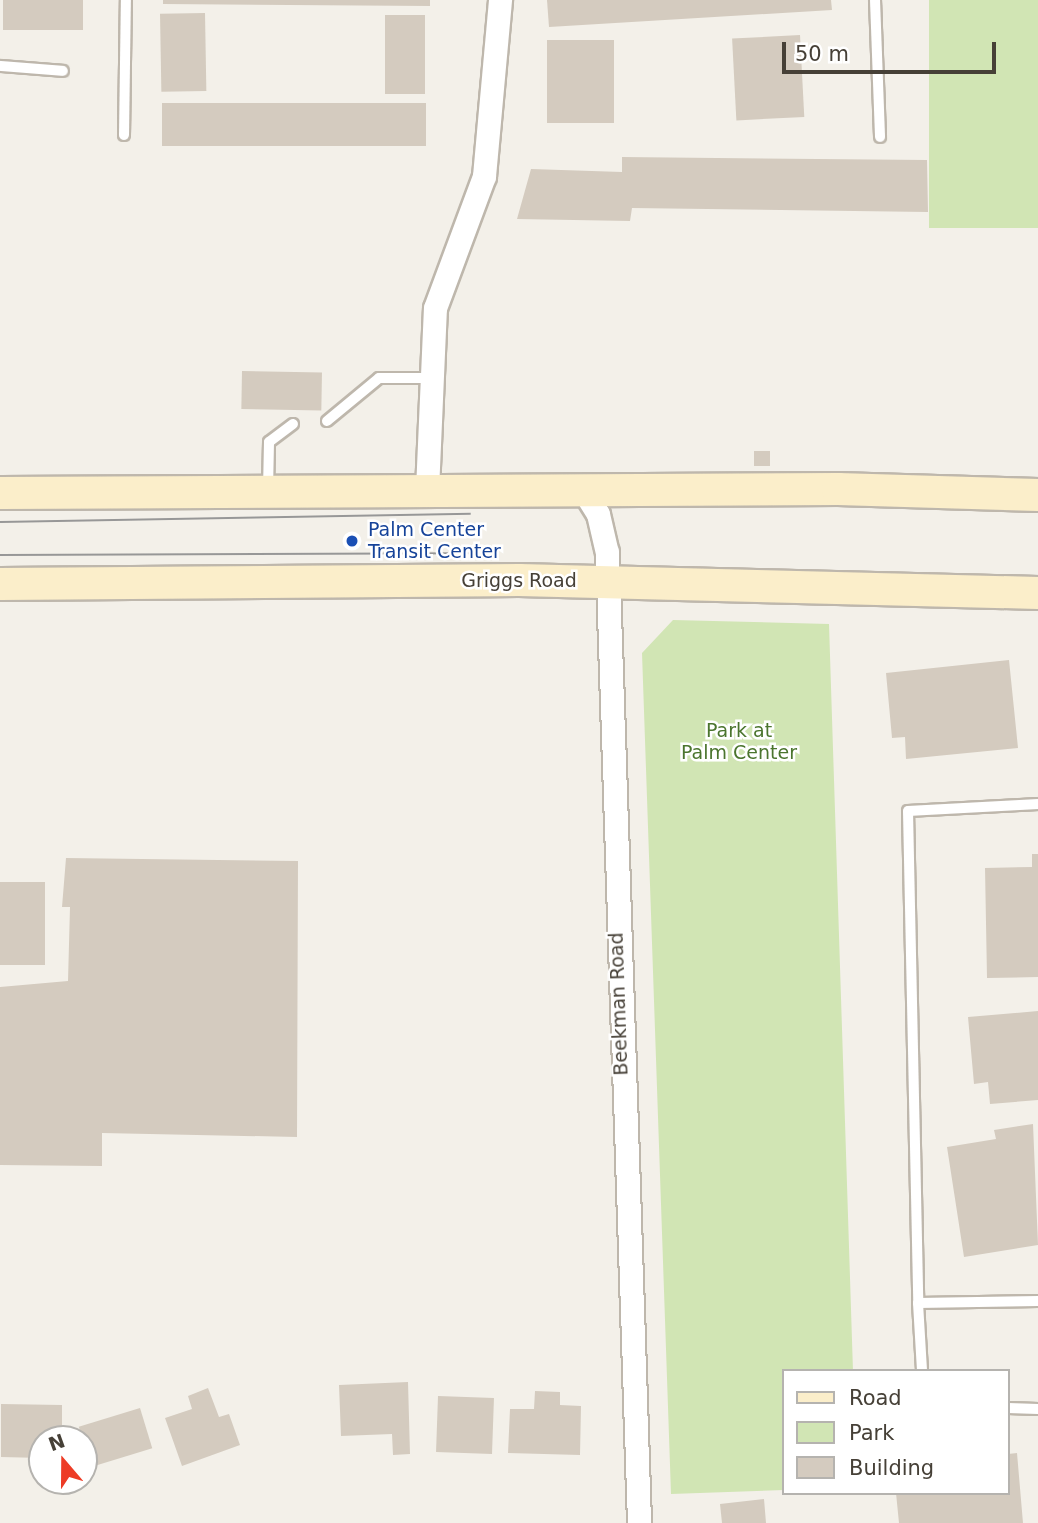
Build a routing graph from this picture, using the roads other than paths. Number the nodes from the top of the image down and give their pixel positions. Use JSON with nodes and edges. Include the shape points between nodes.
{"nodes":[{"id":1,"x":126,"y":0,"type":"edge"},
{"id":2,"x":500,"y":0,"type":"edge"},
{"id":3,"x":875,"y":0,"type":"edge"},
{"id":4,"x":0,"y":66,"type":"edge"},
{"id":5,"x":63,"y":71,"type":"dead end"},
{"id":6,"x":124,"y":135,"type":"dead end"},
{"id":7,"x":880,"y":137,"type":"dead end"},
{"id":8,"x":432,"y":378,"type":"junction"},
{"id":9,"x":327,"y":421,"type":"dead end"},
{"id":10,"x":293,"y":424,"type":"dead end"},
{"id":11,"x":583,"y":489,"type":"junction"},
{"id":12,"x":268,"y":490,"type":"junction"},
{"id":13,"x":426,"y":490,"type":"junction"},
{"id":14,"x":0,"y":492,"type":"edge"},
{"id":15,"x":1038,"y":495,"type":"edge"},
{"id":16,"x":609,"y":582,"type":"junction"},
{"id":17,"x":0,"y":584,"type":"edge"},
{"id":18,"x":1038,"y":593,"type":"edge"},
{"id":19,"x":1038,"y":804,"type":"edge"},
{"id":20,"x":1038,"y":1301,"type":"edge"},
{"id":21,"x":918,"y":1303,"type":"junction"},
{"id":22,"x":922,"y":1369,"type":"edge"},
{"id":23,"x":1010,"y":1408,"type":"edge"},
{"id":24,"x":1038,"y":1409,"type":"edge"},
{"id":25,"x":639,"y":1523,"type":"edge"}],
"edges":[{"from":1,"to":6,"type":"lane"},
{"from":2,"to":8,"type":"street","via":[[484,176],[435,308]]},
{"from":3,"to":7,"type":"lane"},
{"from":4,"to":5,"type":"lane"},
{"from":8,"to":9,"type":"lane","via":[[379,378]]},
{"from":8,"to":13,"type":"street"},
{"from":10,"to":12,"type":"lane","via":[[270,442]]},
{"from":11,"to":13,"type":"main road"},
{"from":11,"to":15,"type":"main road"},
{"from":11,"to":16,"type":"street","name":"Beekman Road","via":[[598,514]]},
{"from":12,"to":13,"type":"main road"},
{"from":12,"to":14,"type":"main road"},
{"from":16,"to":17,"type":"main road","name":"Griggs Road"},
{"from":16,"to":18,"type":"main road","name":"Griggs Road"},
{"from":16,"to":25,"type":"street","name":"Beekman Road"},
{"from":19,"to":21,"type":"lane","via":[[908,811]]},
{"from":20,"to":21,"type":"lane"},
{"from":21,"to":22,"type":"lane"},
{"from":23,"to":24,"type":"lane"}]}
